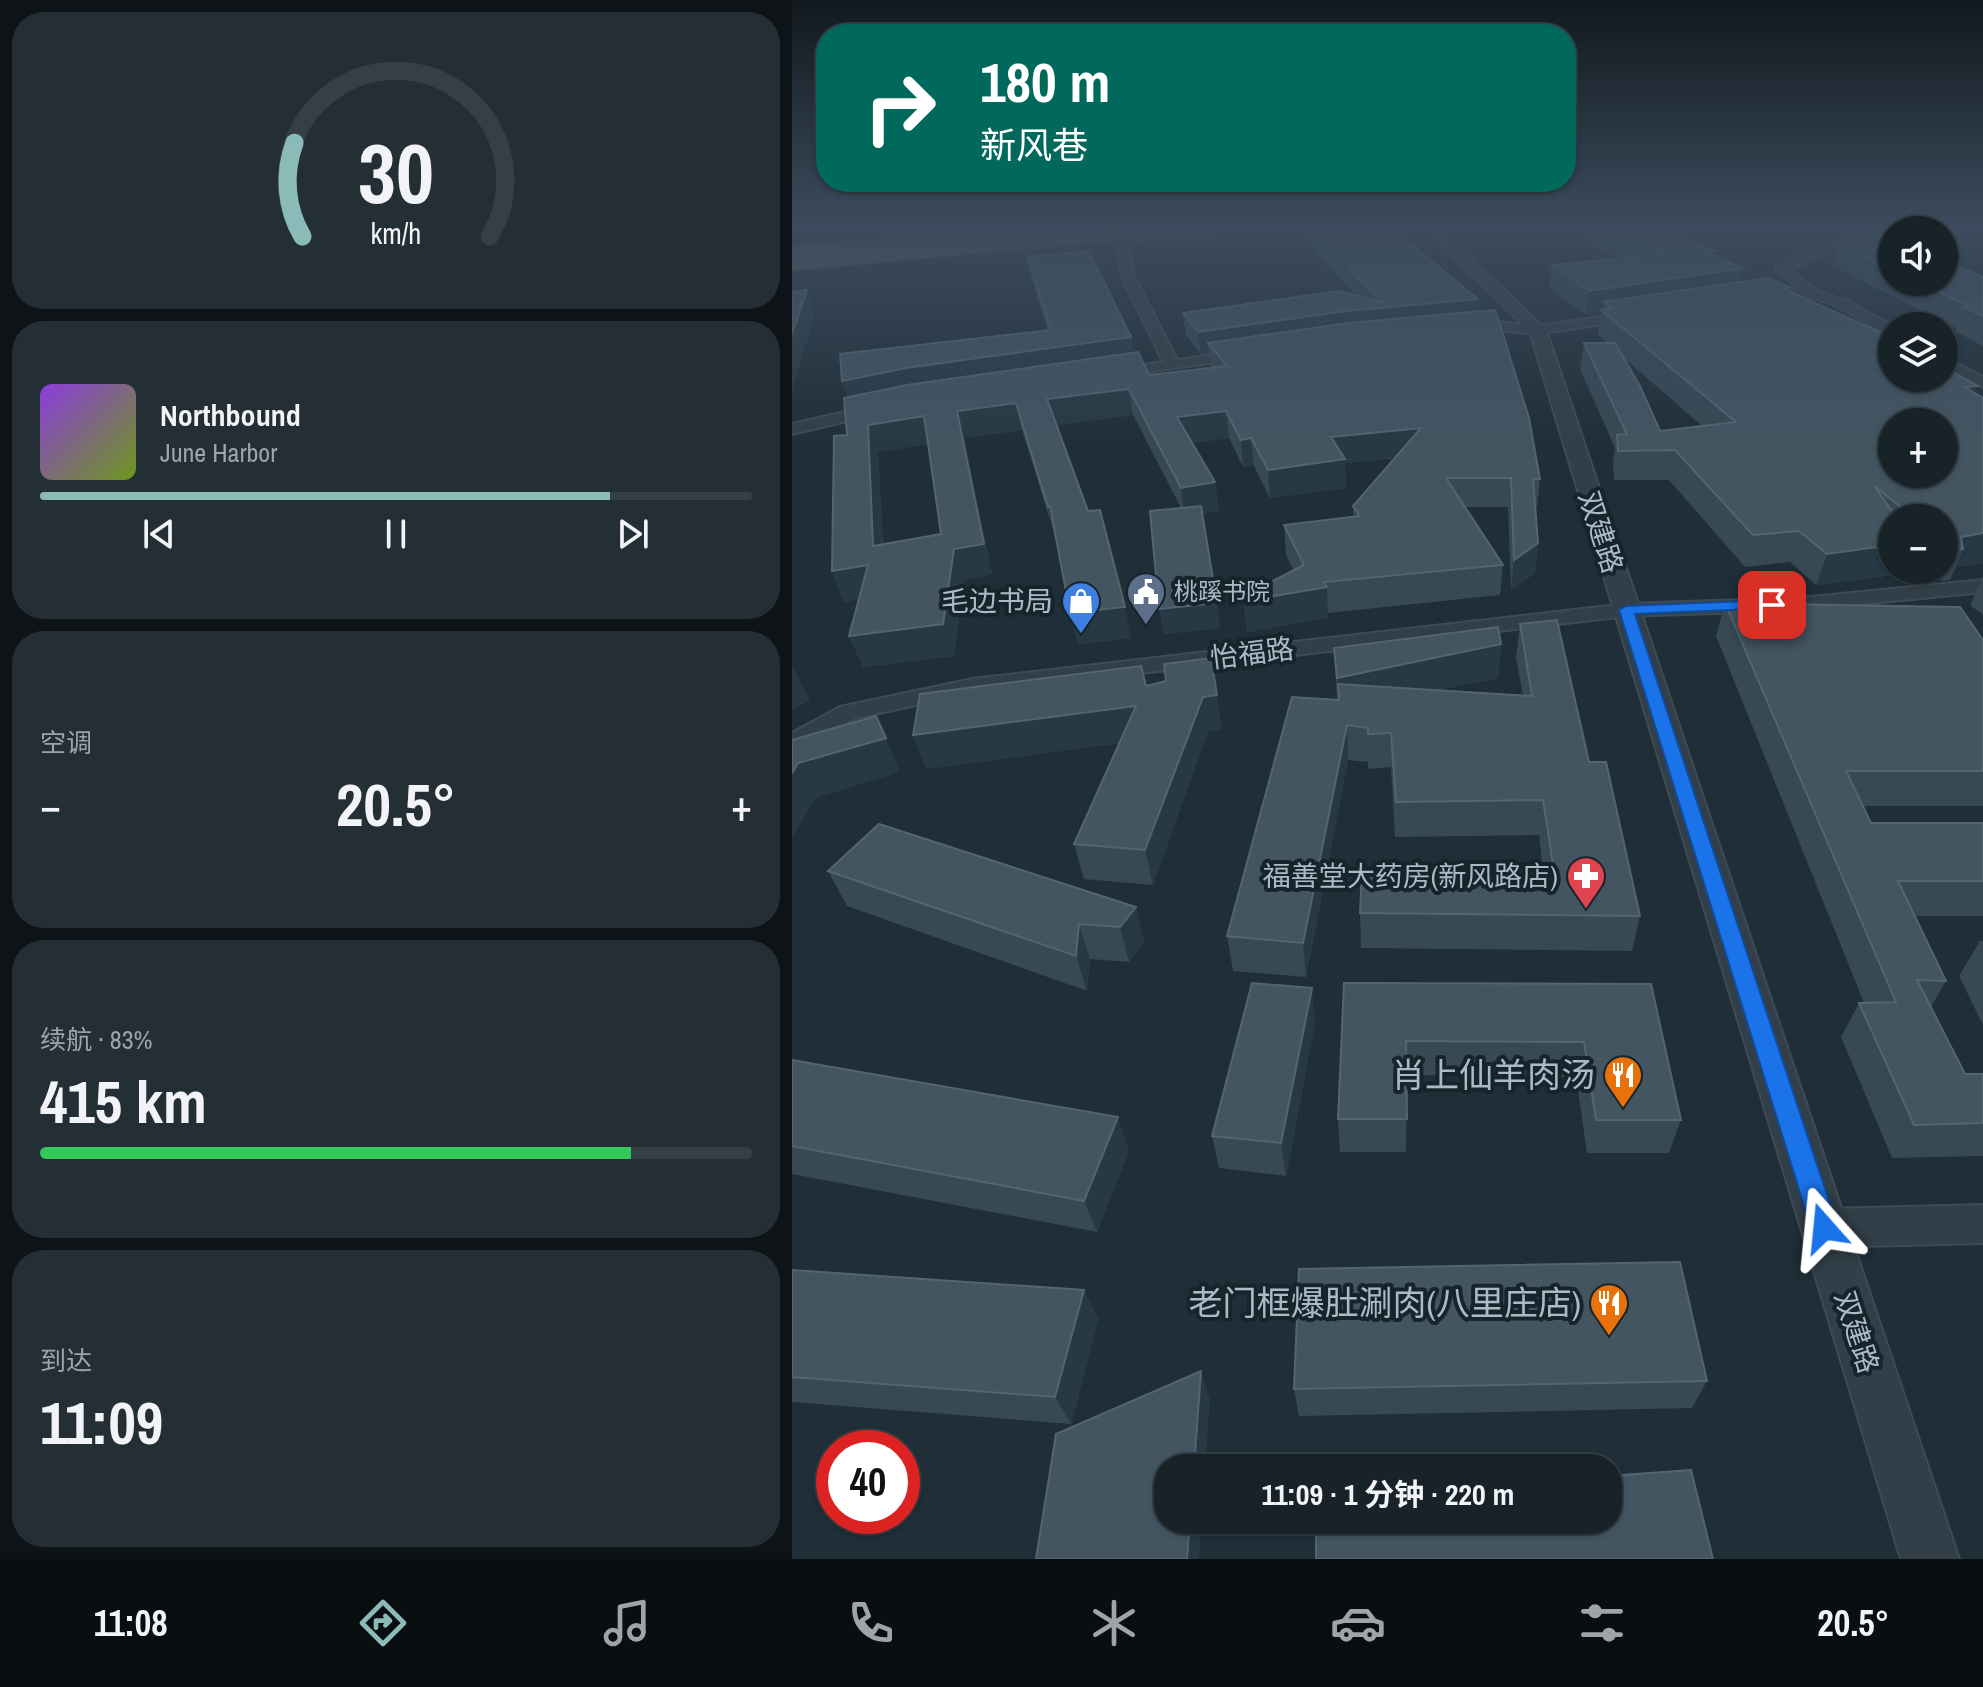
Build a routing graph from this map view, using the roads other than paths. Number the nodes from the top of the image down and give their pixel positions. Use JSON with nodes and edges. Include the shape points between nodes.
{"nodes":[{"id":1,"x":1140,"y":301,"type":"edge"},
{"id":2,"x":1508,"y":301,"type":"edge"},
{"id":3,"x":1839,"y":301,"type":"edge"},
{"id":4,"x":1645,"y":313,"type":"edge"},
{"id":5,"x":1878,"y":323,"type":"edge"},
{"id":6,"x":1452,"y":330,"type":"edge"},
{"id":7,"x":1538,"y":330,"type":"junction"},
{"id":8,"x":1260,"y":353,"type":"edge"},
{"id":9,"x":1172,"y":365,"type":"junction"},
{"id":10,"x":1958,"y":369,"type":"edge"},
{"id":11,"x":1097,"y":376,"type":"edge"},
{"id":12,"x":1983,"y":383,"type":"edge"},
{"id":13,"x":900,"y":406,"type":"edge"},
{"id":14,"x":792,"y":429,"type":"edge"},
{"id":15,"x":1983,"y":586,"type":"edge"},
{"id":16,"x":1626,"y":610,"type":"junction"},
{"id":17,"x":792,"y":743,"type":"edge"},
{"id":18,"x":1983,"y":1224,"type":"edge"},
{"id":19,"x":1824,"y":1228,"type":"junction"},
{"id":20,"x":1930,"y":1559,"type":"edge"}],
"edges":[{"from":1,"to":9,"type":"street"},
{"from":2,"to":7,"type":"street","name":"双建路"},
{"from":3,"to":5,"type":"street"},
{"from":4,"to":7,"type":"street"},
{"from":6,"to":7,"type":"street"},
{"from":7,"to":16,"type":"street","name":"双建路"},
{"from":8,"to":9,"type":"street"},
{"from":9,"to":11,"type":"street"},
{"from":10,"to":12,"type":"street"},
{"from":13,"to":14,"type":"street"},
{"from":15,"to":16,"type":"street","name":"怡福路","via":[[1801,604]]},
{"from":16,"to":17,"type":"street","name":"怡福路","via":[[972,686],[849,712]]},
{"from":16,"to":19,"type":"street","name":"双建路"},
{"from":18,"to":19,"type":"street"},
{"from":19,"to":20,"type":"street","name":"双建路"}]}
